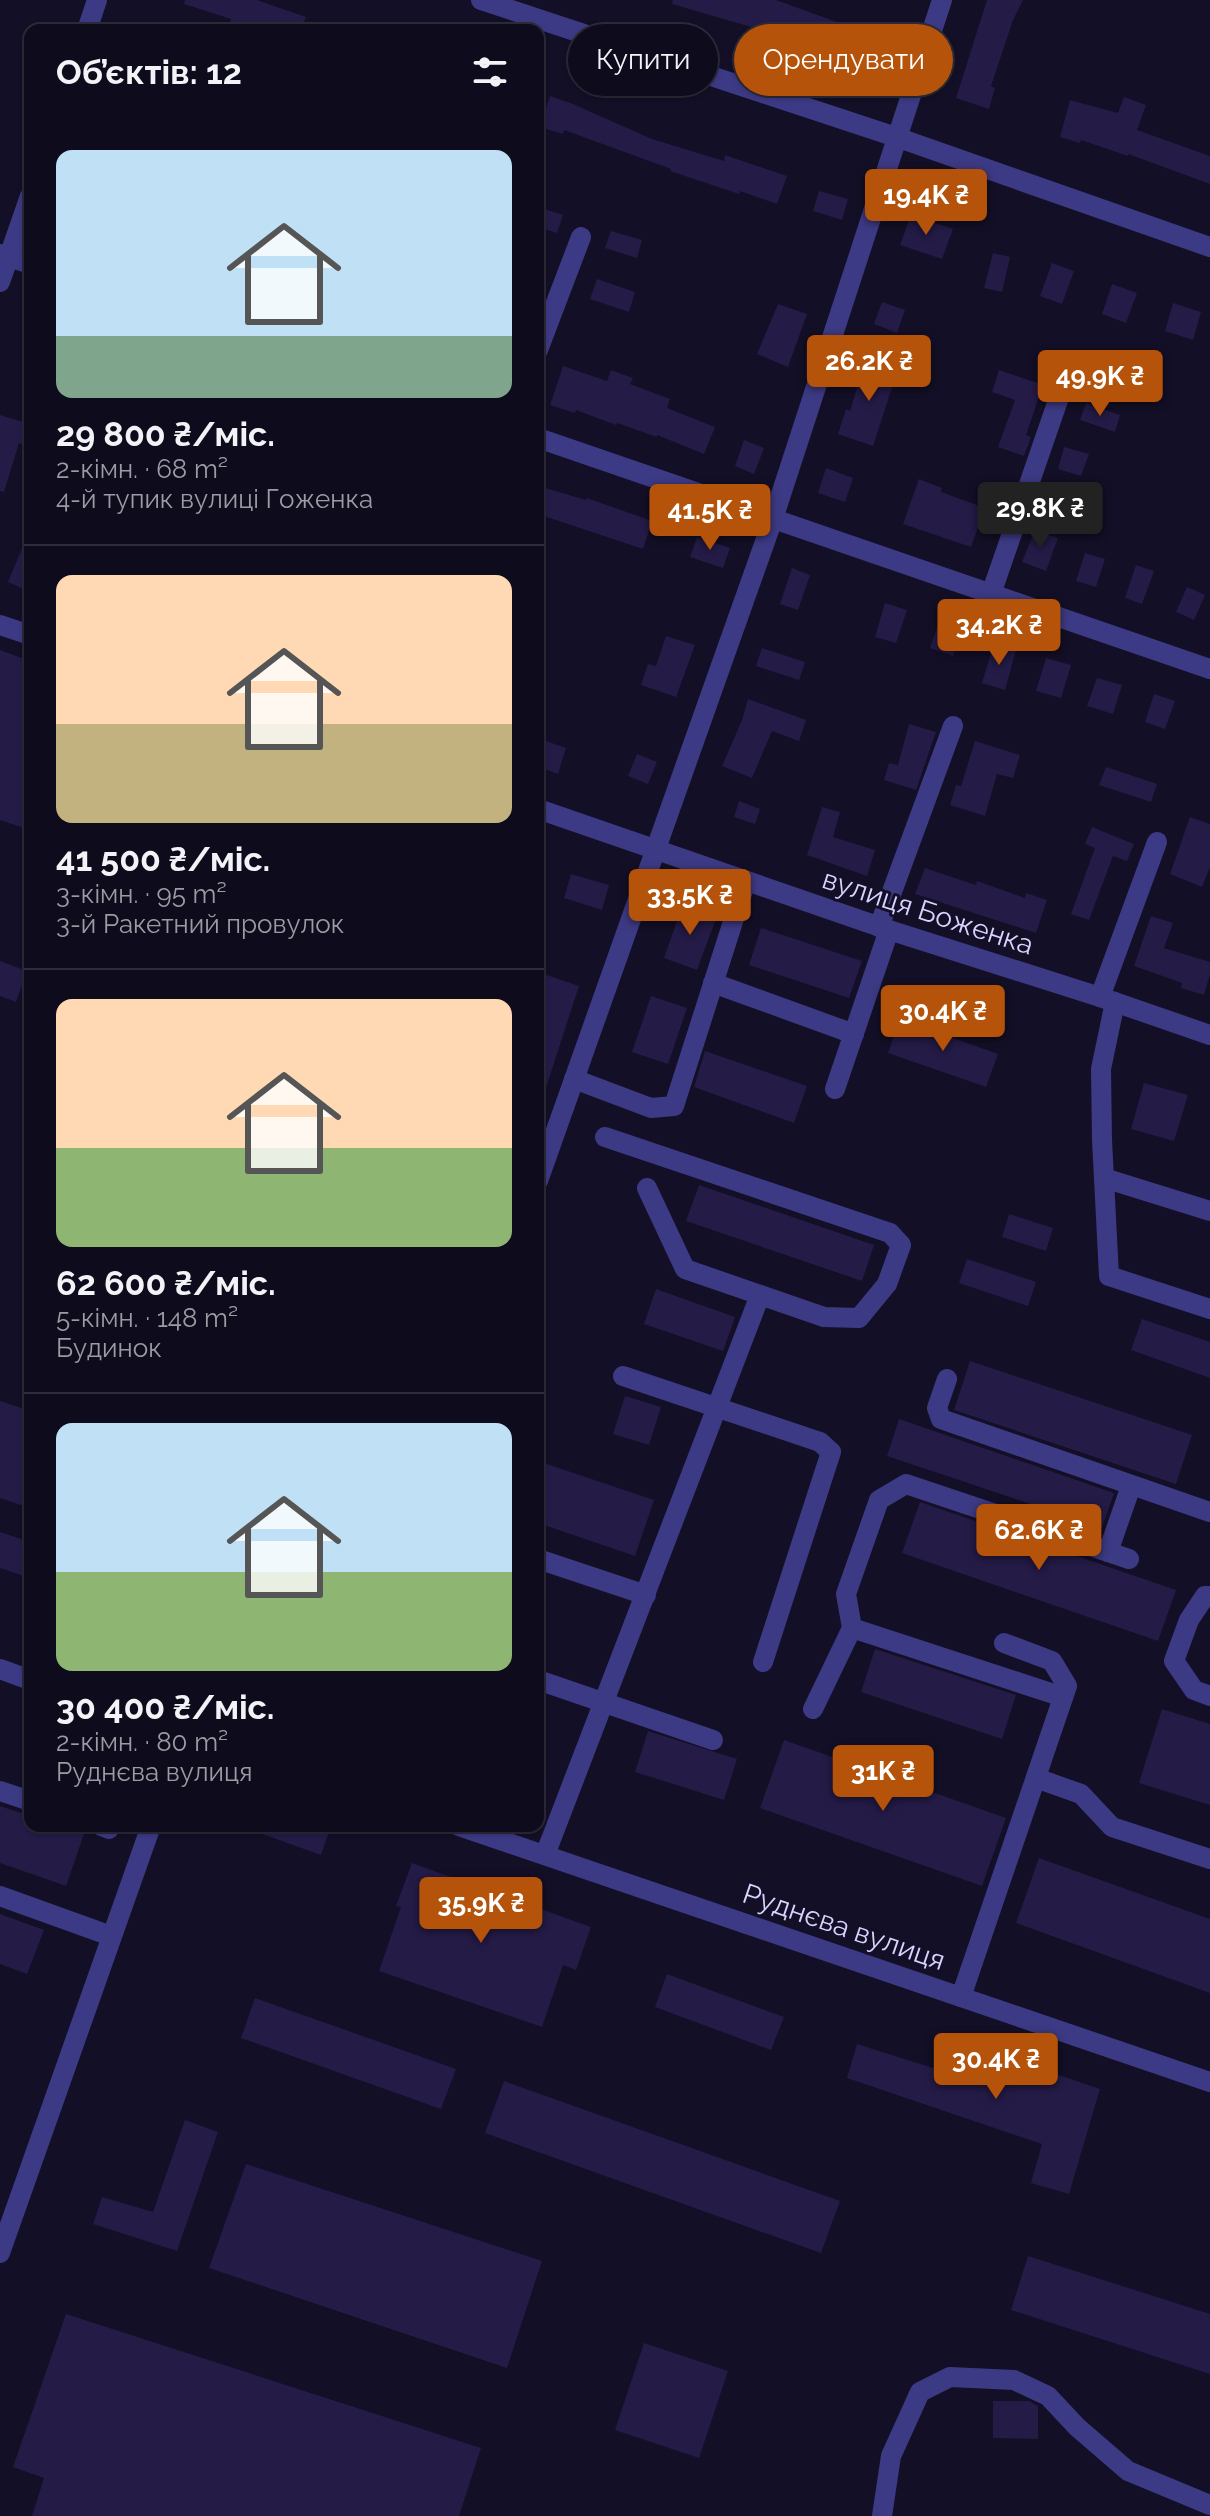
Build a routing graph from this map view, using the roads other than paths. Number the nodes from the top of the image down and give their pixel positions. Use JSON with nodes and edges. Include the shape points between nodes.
{"nodes":[{"id":1,"x":97,"y":0,"type":"edge"},
{"id":2,"x":481,"y":0,"type":"edge"},
{"id":3,"x":942,"y":0,"type":"edge"},
{"id":4,"x":89,"y":24,"type":"edge"},
{"id":5,"x":896,"y":137,"type":"junction"},
{"id":6,"x":24,"y":210,"type":"edge"},
{"id":7,"x":581,"y":237,"type":"dead end"},
{"id":8,"x":1210,"y":247,"type":"edge"},
{"id":9,"x":4,"y":255,"type":"edge"},
{"id":10,"x":24,"y":262,"type":"edge"},
{"id":11,"x":0,"y":282,"type":"edge"},
{"id":12,"x":544,"y":334,"type":"edge"},
{"id":13,"x":1064,"y":383,"type":"dead end"},
{"id":14,"x":544,"y":440,"type":"edge"},
{"id":15,"x":773,"y":519,"type":"junction"},
{"id":16,"x":991,"y":594,"type":"junction"},
{"id":17,"x":0,"y":625,"type":"edge"},
{"id":18,"x":24,"y":633,"type":"edge"},
{"id":19,"x":1208,"y":664,"type":"edge"},
{"id":20,"x":953,"y":726,"type":"dead end"},
{"id":21,"x":544,"y":816,"type":"edge"},
{"id":22,"x":1157,"y":842,"type":"dead end"},
{"id":23,"x":655,"y":849,"type":"junction"},
{"id":24,"x":746,"y":881,"type":"junction"},
{"id":25,"x":884,"y":929,"type":"junction"},
{"id":26,"x":713,"y":983,"type":"junction"},
{"id":27,"x":1107,"y":999,"type":"junction"},
{"id":28,"x":854,"y":1034,"type":"junction"},
{"id":29,"x":1210,"y":1035,"type":"edge"},
{"id":30,"x":574,"y":1079,"type":"junction"},
{"id":31,"x":835,"y":1089,"type":"dead end"},
{"id":32,"x":545,"y":1137,"type":"edge"},
{"id":33,"x":605,"y":1137,"type":"dead end"},
{"id":34,"x":1104,"y":1178,"type":"junction"},
{"id":35,"x":647,"y":1188,"type":"dead end"},
{"id":36,"x":1210,"y":1211,"type":"edge"},
{"id":37,"x":760,"y":1295,"type":"junction"},
{"id":38,"x":1210,"y":1309,"type":"edge"},
{"id":39,"x":623,"y":1376,"type":"dead end"},
{"id":40,"x":947,"y":1379,"type":"dead end"},
{"id":41,"x":717,"y":1407,"type":"junction"},
{"id":42,"x":1131,"y":1486,"type":"junction"},
{"id":43,"x":1210,"y":1512,"type":"edge"},
{"id":44,"x":1108,"y":1552,"type":"junction"},
{"id":45,"x":1129,"y":1559,"type":"dead end"},
{"id":46,"x":544,"y":1561,"type":"edge"},
{"id":47,"x":646,"y":1595,"type":"junction"},
{"id":48,"x":1210,"y":1596,"type":"edge"},
{"id":49,"x":852,"y":1628,"type":"junction"},
{"id":50,"x":1004,"y":1643,"type":"dead end"},
{"id":51,"x":763,"y":1662,"type":"dead end"},
{"id":52,"x":0,"y":1669,"type":"edge"},
{"id":53,"x":24,"y":1678,"type":"edge"},
{"id":54,"x":544,"y":1682,"type":"edge"},
{"id":55,"x":1210,"y":1696,"type":"edge"},
{"id":56,"x":1063,"y":1697,"type":"junction"},
{"id":57,"x":605,"y":1704,"type":"junction"},
{"id":58,"x":813,"y":1709,"type":"dead end"},
{"id":59,"x":713,"y":1740,"type":"dead end"},
{"id":60,"x":1036,"y":1778,"type":"junction"},
{"id":61,"x":0,"y":1791,"type":"edge"},
{"id":62,"x":24,"y":1799,"type":"edge"},
{"id":63,"x":149,"y":1832,"type":"edge"},
{"id":64,"x":477,"y":1832,"type":"edge"},
{"id":65,"x":545,"y":1855,"type":"junction"},
{"id":66,"x":1210,"y":1859,"type":"edge"},
{"id":67,"x":0,"y":1896,"type":"edge"},
{"id":68,"x":111,"y":1936,"type":"junction"},
{"id":69,"x":961,"y":1997,"type":"junction"},
{"id":70,"x":1210,"y":2082,"type":"edge"},
{"id":71,"x":0,"y":2253,"type":"edge"},
{"id":72,"x":1210,"y":2505,"type":"edge"},
{"id":73,"x":882,"y":2516,"type":"edge"}],
"edges":[{"from":1,"to":4,"type":"street"},
{"from":2,"to":5,"type":"street"},
{"from":3,"to":5,"type":"street"},
{"from":5,"to":8,"type":"street"},
{"from":5,"to":15,"type":"street"},
{"from":6,"to":9,"type":"street"},
{"from":7,"to":12,"type":"street"},
{"from":9,"to":10,"type":"street"},
{"from":9,"to":11,"type":"street"},
{"from":13,"to":16,"type":"street"},
{"from":14,"to":15,"type":"street"},
{"from":15,"to":16,"type":"street"},
{"from":15,"to":23,"type":"street"},
{"from":16,"to":19,"type":"street"},
{"from":17,"to":18,"type":"street"},
{"from":20,"to":25,"type":"street"},
{"from":21,"to":23,"type":"street","name":"вулиця Боженка"},
{"from":22,"to":27,"type":"street"},
{"from":23,"to":24,"type":"street","name":"вулиця Боженка"},
{"from":23,"to":30,"type":"street"},
{"from":24,"to":25,"type":"street","name":"вулиця Боженка"},
{"from":24,"to":26,"type":"street"},
{"from":25,"to":27,"type":"street","name":"вулиця Боженка"},
{"from":25,"to":28,"type":"street"},
{"from":26,"to":28,"type":"street"},
{"from":26,"to":30,"type":"street","via":[[674,1106],[651,1108]]},
{"from":27,"to":29,"type":"street","name":"вулиця Боженка"},
{"from":27,"to":34,"type":"street","via":[[1101,1069]]},
{"from":28,"to":31,"type":"street"},
{"from":30,"to":32,"type":"street"},
{"from":33,"to":37,"type":"street","via":[[890,1233],[901,1245],[887,1284],[859,1318],[824,1317]]},
{"from":34,"to":36,"type":"street"},
{"from":34,"to":38,"type":"street","via":[[1109,1276]]},
{"from":35,"to":37,"type":"street","via":[[685,1269]]},
{"from":37,"to":41,"type":"street"},
{"from":39,"to":41,"type":"street"},
{"from":40,"to":42,"type":"street","via":[[937,1408],[941,1419]]},
{"from":41,"to":47,"type":"street"},
{"from":41,"to":51,"type":"street","via":[[820,1442],[831,1452]]},
{"from":42,"to":43,"type":"street"},
{"from":42,"to":44,"type":"street"},
{"from":44,"to":45,"type":"street"},
{"from":44,"to":49,"type":"street","via":[[906,1484],[879,1500],[846,1594]]},
{"from":46,"to":47,"type":"street"},
{"from":47,"to":57,"type":"street"},
{"from":48,"to":55,"type":"street","via":[[1189,1620],[1174,1661],[1194,1690]]},
{"from":49,"to":56,"type":"street"},
{"from":49,"to":58,"type":"street"},
{"from":50,"to":56,"type":"street","via":[[1052,1661],[1067,1686]]},
{"from":52,"to":53,"type":"street"},
{"from":54,"to":57,"type":"street"},
{"from":56,"to":60,"type":"street"},
{"from":57,"to":59,"type":"street"},
{"from":57,"to":65,"type":"street"},
{"from":60,"to":66,"type":"street","via":[[1081,1794],[1112,1827]]},
{"from":60,"to":69,"type":"street"},
{"from":61,"to":62,"type":"street"},
{"from":63,"to":68,"type":"street"},
{"from":64,"to":65,"type":"street","name":"Руднєва вулиця"},
{"from":65,"to":69,"type":"street","name":"Руднєва вулиця"},
{"from":67,"to":68,"type":"street"},
{"from":68,"to":71,"type":"street"},
{"from":69,"to":70,"type":"street","name":"Руднєва вулиця"},
{"from":72,"to":73,"type":"street","via":[[1128,2471],[1048,2396],[1014,2380],[950,2377],[920,2392],[891,2456]]}]}
